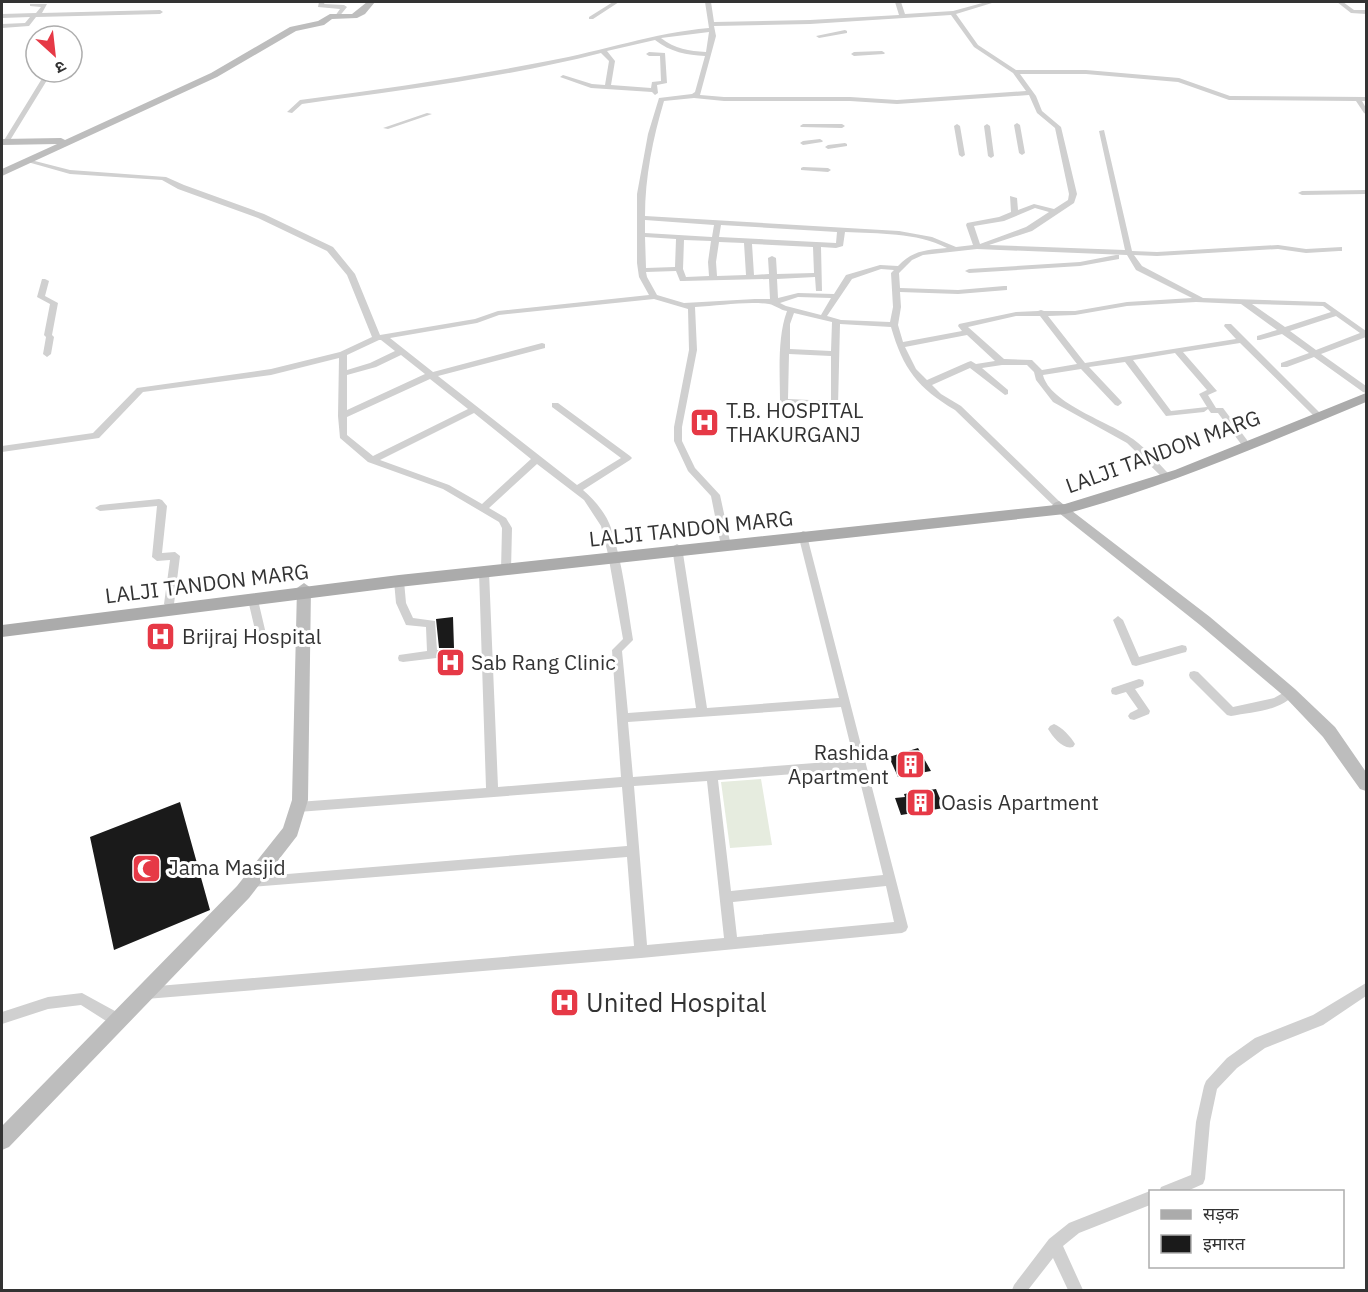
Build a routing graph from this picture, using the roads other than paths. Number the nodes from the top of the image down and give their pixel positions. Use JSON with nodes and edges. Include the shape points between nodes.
{"nodes":[{"id":1,"x":34,"y":2,"type":"edge"},
{"id":2,"x":321,"y":2,"type":"edge"},
{"id":3,"x":349,"y":2,"type":"edge"},
{"id":4,"x":371,"y":2,"type":"edge"},
{"id":5,"x":616,"y":2,"type":"edge"},
{"id":6,"x":708,"y":2,"type":"edge"},
{"id":7,"x":897,"y":2,"type":"edge"},
{"id":8,"x":990,"y":2,"type":"edge"},
{"id":9,"x":1340,"y":2,"type":"edge"},
{"id":10,"x":342,"y":6,"type":"junction"},
{"id":11,"x":160,"y":12,"type":"dead end"},
{"id":12,"x":1366,"y":12,"type":"edge"},
{"id":13,"x":953,"y":13,"type":"junction"},
{"id":14,"x":36,"y":15,"type":"junction"},
{"id":15,"x":2,"y":16,"type":"edge"},
{"id":16,"x":338,"y":16,"type":"junction"},
{"id":17,"x":903,"y":17,"type":"junction"},
{"id":18,"x":591,"y":18,"type":"dead end"},
{"id":19,"x":2,"y":26,"type":"edge"},
{"id":20,"x":711,"y":27,"type":"junction"},
{"id":21,"x":845,"y":32,"type":"dead end"},
{"id":22,"x":819,"y":36,"type":"dead end"},
{"id":23,"x":656,"y":38,"type":"junction"},
{"id":24,"x":603,"y":51,"type":"junction"},
{"id":25,"x":689,"y":53,"type":"junction"},
{"id":26,"x":882,"y":53,"type":"dead end"},
{"id":27,"x":649,"y":54,"type":"dead end"},
{"id":28,"x":663,"y":54,"type":"junction"},
{"id":29,"x":708,"y":54,"type":"junction"},
{"id":30,"x":854,"y":54,"type":"dead end"},
{"id":31,"x":1015,"y":72,"type":"junction"},
{"id":32,"x":1135,"y":76,"type":"junction"},
{"id":33,"x":563,"y":77,"type":"dead end"},
{"id":34,"x":41,"y":84,"type":"edge"},
{"id":35,"x":1138,"y":86,"type":"dead end"},
{"id":36,"x":608,"y":87,"type":"junction"},
{"id":37,"x":655,"y":90,"type":"junction"},
{"id":38,"x":901,"y":92,"type":"dead end"},
{"id":39,"x":1031,"y":93,"type":"junction"},
{"id":40,"x":698,"y":95,"type":"junction"},
{"id":41,"x":661,"y":99,"type":"junction"},
{"id":42,"x":1358,"y":99,"type":"junction"},
{"id":43,"x":1366,"y":99,"type":"edge"},
{"id":44,"x":903,"y":102,"type":"junction"},
{"id":45,"x":290,"y":112,"type":"dead end"},
{"id":46,"x":1366,"y":112,"type":"edge"},
{"id":47,"x":429,"y":114,"type":"dead end"},
{"id":48,"x":1017,"y":125,"type":"dead end"},
{"id":49,"x":803,"y":126,"type":"dead end"},
{"id":50,"x":842,"y":126,"type":"dead end"},
{"id":51,"x":957,"y":126,"type":"dead end"},
{"id":52,"x":987,"y":126,"type":"dead end"},
{"id":53,"x":386,"y":128,"type":"dead end"},
{"id":54,"x":1102,"y":131,"type":"dead end"},
{"id":55,"x":69,"y":141,"type":"junction"},
{"id":56,"x":820,"y":141,"type":"dead end"},
{"id":57,"x":4,"y":142,"type":"edge"},
{"id":58,"x":803,"y":143,"type":"dead end"},
{"id":59,"x":845,"y":145,"type":"dead end"},
{"id":60,"x":828,"y":147,"type":"dead end"},
{"id":61,"x":1022,"y":153,"type":"dead end"},
{"id":62,"x":962,"y":155,"type":"dead end"},
{"id":63,"x":991,"y":156,"type":"dead end"},
{"id":64,"x":27,"y":160,"type":"junction"},
{"id":65,"x":803,"y":169,"type":"dead end"},
{"id":66,"x":828,"y":170,"type":"dead end"},
{"id":67,"x":2,"y":173,"type":"edge"},
{"id":68,"x":1366,"y":192,"type":"edge"},
{"id":69,"x":1302,"y":193,"type":"dead end"},
{"id":70,"x":1012,"y":198,"type":"dead end"},
{"id":71,"x":1054,"y":211,"type":"junction"},
{"id":72,"x":1015,"y":213,"type":"junction"},
{"id":73,"x":640,"y":218,"type":"junction"},
{"id":74,"x":718,"y":222,"type":"junction"},
{"id":75,"x":841,"y":230,"type":"junction"},
{"id":76,"x":640,"y":235,"type":"junction"},
{"id":77,"x":680,"y":237,"type":"junction"},
{"id":78,"x":715,"y":239,"type":"junction"},
{"id":79,"x":748,"y":241,"type":"junction"},
{"id":80,"x":817,"y":245,"type":"junction"},
{"id":81,"x":977,"y":247,"type":"junction"},
{"id":82,"x":953,"y":248,"type":"junction"},
{"id":83,"x":1339,"y":249,"type":"dead end"},
{"id":84,"x":1130,"y":255,"type":"junction"},
{"id":85,"x":772,"y":258,"type":"dead end"},
{"id":86,"x":899,"y":268,"type":"junction"},
{"id":87,"x":679,"y":269,"type":"junction"},
{"id":88,"x":642,"y":270,"type":"junction"},
{"id":89,"x":969,"y":271,"type":"dead end"},
{"id":90,"x":818,"y":275,"type":"junction"},
{"id":91,"x":772,"y":276,"type":"junction"},
{"id":92,"x":750,"y":277,"type":"junction"},
{"id":93,"x":713,"y":278,"type":"junction"},
{"id":94,"x":45,"y":281,"type":"dead end"},
{"id":95,"x":819,"y":288,"type":"dead end"},
{"id":96,"x":1004,"y":288,"type":"dead end"},
{"id":97,"x":896,"y":290,"type":"junction"},
{"id":98,"x":835,"y":296,"type":"junction"},
{"id":99,"x":654,"y":297,"type":"junction"},
{"id":100,"x":1202,"y":300,"type":"junction"},
{"id":101,"x":774,"y":302,"type":"junction"},
{"id":102,"x":1244,"y":302,"type":"junction"},
{"id":103,"x":687,"y":305,"type":"junction"},
{"id":104,"x":791,"y":310,"type":"junction"},
{"id":105,"x":1041,"y":312,"type":"junction"},
{"id":106,"x":1338,"y":313,"type":"junction"},
{"id":107,"x":823,"y":317,"type":"junction"},
{"id":108,"x":836,"y":321,"type":"junction"},
{"id":109,"x":894,"y":325,"type":"junction"},
{"id":110,"x":1228,"y":326,"type":"dead end"},
{"id":111,"x":1284,"y":330,"type":"junction"},
{"id":112,"x":968,"y":332,"type":"junction"},
{"id":113,"x":1366,"y":334,"type":"edge"},
{"id":114,"x":380,"y":337,"type":"junction"},
{"id":115,"x":1260,"y":338,"type":"dead end"},
{"id":116,"x":1242,"y":340,"type":"junction"},
{"id":117,"x":900,"y":345,"type":"junction"},
{"id":118,"x":542,"y":346,"type":"dead end"},
{"id":119,"x":1176,"y":350,"type":"junction"},
{"id":120,"x":402,"y":351,"type":"junction"},
{"id":121,"x":784,"y":351,"type":"junction"},
{"id":122,"x":1315,"y":353,"type":"junction"},
{"id":123,"x":47,"y":354,"type":"dead end"},
{"id":124,"x":343,"y":354,"type":"junction"},
{"id":125,"x":836,"y":354,"type":"junction"},
{"id":126,"x":1127,"y":358,"type":"junction"},
{"id":127,"x":1002,"y":362,"type":"junction"},
{"id":128,"x":1284,"y":365,"type":"dead end"},
{"id":129,"x":1084,"y":366,"type":"junction"},
{"id":130,"x":975,"y":367,"type":"junction"},
{"id":131,"x":343,"y":374,"type":"junction"},
{"id":132,"x":1039,"y":374,"type":"junction"},
{"id":133,"x":432,"y":375,"type":"junction"},
{"id":134,"x":926,"y":384,"type":"junction"},
{"id":135,"x":1366,"y":391,"type":"edge"},
{"id":136,"x":1005,"y":392,"type":"dead end"},
{"id":137,"x":1366,"y":397,"type":"edge"},
{"id":138,"x":1118,"y":403,"type":"dead end"},
{"id":139,"x":555,"y":405,"type":"dead end"},
{"id":140,"x":475,"y":409,"type":"junction"},
{"id":141,"x":1204,"y":409,"type":"dead end"},
{"id":142,"x":1325,"y":410,"type":"junction"},
{"id":143,"x":342,"y":416,"type":"junction"},
{"id":144,"x":1244,"y":442,"type":"junction"},
{"id":145,"x":2,"y":449,"type":"edge"},
{"id":146,"x":538,"y":458,"type":"junction"},
{"id":147,"x":373,"y":460,"type":"junction"},
{"id":148,"x":1165,"y":476,"type":"junction"},
{"id":149,"x":577,"y":490,"type":"junction"},
{"id":150,"x":484,"y":507,"type":"junction"},
{"id":151,"x":100,"y":508,"type":"dead end"},
{"id":152,"x":1062,"y":508,"type":"junction"},
{"id":153,"x":803,"y":536,"type":"junction"},
{"id":154,"x":725,"y":544,"type":"junction"},
{"id":155,"x":677,"y":550,"type":"junction"},
{"id":156,"x":614,"y":556,"type":"junction"},
{"id":157,"x":506,"y":568,"type":"junction"},
{"id":158,"x":484,"y":572,"type":"junction"},
{"id":159,"x":399,"y":581,"type":"junction"},
{"id":160,"x":304,"y":590,"type":"junction"},
{"id":161,"x":253,"y":600,"type":"junction"},
{"id":162,"x":169,"y":604,"type":"junction"},
{"id":163,"x":60,"y":620,"type":"junction"},
{"id":164,"x":1118,"y":620,"type":"dead end"},
{"id":165,"x":2,"y":624,"type":"edge"},
{"id":166,"x":2,"y":631,"type":"edge"},
{"id":167,"x":261,"y":634,"type":"dead end"},
{"id":168,"x":1182,"y":649,"type":"dead end"},
{"id":169,"x":449,"y":653,"type":"dead end"},
{"id":170,"x":432,"y":655,"type":"junction"},
{"id":171,"x":403,"y":658,"type":"dead end"},
{"id":172,"x":1194,"y":675,"type":"dead end"},
{"id":173,"x":1139,"y":683,"type":"dead end"},
{"id":174,"x":1128,"y":687,"type":"junction"},
{"id":175,"x":1116,"y":692,"type":"dead end"},
{"id":176,"x":1290,"y":693,"type":"junction"},
{"id":177,"x":846,"y":702,"type":"junction"},
{"id":178,"x":702,"y":713,"type":"junction"},
{"id":179,"x":1134,"y":716,"type":"dead end"},
{"id":180,"x":623,"y":718,"type":"junction"},
{"id":181,"x":1054,"y":729,"type":"dead end"},
{"id":182,"x":1069,"y":744,"type":"dead end"},
{"id":183,"x":861,"y":764,"type":"junction"},
{"id":184,"x":712,"y":775,"type":"junction"},
{"id":185,"x":628,"y":782,"type":"junction"},
{"id":186,"x":1366,"y":784,"type":"edge"},
{"id":187,"x":492,"y":793,"type":"junction"},
{"id":188,"x":298,"y":807,"type":"junction"},
{"id":189,"x":633,"y":851,"type":"junction"},
{"id":190,"x":891,"y":880,"type":"junction"},
{"id":191,"x":250,"y":882,"type":"junction"},
{"id":192,"x":726,"y":897,"type":"junction"},
{"id":193,"x":731,"y":943,"type":"junction"},
{"id":194,"x":641,"y":952,"type":"junction"},
{"id":195,"x":1366,"y":988,"type":"edge"},
{"id":196,"x":146,"y":993,"type":"junction"},
{"id":197,"x":2,"y":1018,"type":"edge"},
{"id":198,"x":119,"y":1021,"type":"junction"},
{"id":199,"x":2,"y":1140,"type":"edge"},
{"id":200,"x":1169,"y":1190,"type":"edge"},
{"id":201,"x":1149,"y":1198,"type":"edge"},
{"id":202,"x":1054,"y":1244,"type":"junction"},
{"id":203,"x":1019,"y":1290,"type":"edge"},
{"id":204,"x":1076,"y":1290,"type":"edge"}],
"edges":[{"from":1,"to":14,"type":"street","via":[[32,5],[45,5]]},
{"from":2,"to":10,"type":"street","via":[[320,6]]},
{"from":3,"to":10,"type":"street"},
{"from":4,"to":16,"type":"street","via":[[362,12]]},
{"from":5,"to":18,"type":"street"},
{"from":6,"to":20,"type":"street"},
{"from":7,"to":17,"type":"street"},
{"from":8,"to":13,"type":"street"},
{"from":9,"to":12,"type":"street","via":[[1353,12]]},
{"from":10,"to":16,"type":"street"},
{"from":11,"to":14,"type":"street"},
{"from":13,"to":17,"type":"street"},
{"from":13,"to":31,"type":"street","via":[[986,56]]},
{"from":14,"to":15,"type":"street"},
{"from":14,"to":19,"type":"street","via":[[27,25]]},
{"from":16,"to":55,"type":"street","via":[[285,33],[214,75]]},
{"from":17,"to":20,"type":"street"},
{"from":20,"to":23,"type":"street"},
{"from":20,"to":29,"type":"street"},
{"from":21,"to":22,"type":"street"},
{"from":23,"to":24,"type":"street"},
{"from":23,"to":25,"type":"street","via":[[665,46]]},
{"from":24,"to":36,"type":"street","via":[[612,61]]},
{"from":24,"to":45,"type":"street","via":[[403,88],[300,102]]},
{"from":25,"to":28,"type":"street"},
{"from":25,"to":29,"type":"street"},
{"from":26,"to":30,"type":"street"},
{"from":27,"to":28,"type":"street"},
{"from":28,"to":37,"type":"street","via":[[664,83],[654,83]]},
{"from":29,"to":40,"type":"street"},
{"from":31,"to":32,"type":"street"},
{"from":31,"to":39,"type":"street"},
{"from":32,"to":35,"type":"street"},
{"from":32,"to":42,"type":"street","via":[[1179,80],[1229,98]]},
{"from":33,"to":36,"type":"street"},
{"from":34,"to":57,"type":"street"},
{"from":36,"to":37,"type":"street"},
{"from":37,"to":41,"type":"street"},
{"from":38,"to":44,"type":"street"},
{"from":39,"to":44,"type":"street"},
{"from":39,"to":71,"type":"street","via":[[1039,112],[1058,127],[1073,194],[1071,201]]},
{"from":40,"to":41,"type":"street"},
{"from":40,"to":44,"type":"street","via":[[734,100]]},
{"from":41,"to":73,"type":"street","via":[[645,160]]},
{"from":42,"to":43,"type":"street"},
{"from":42,"to":46,"type":"street"},
{"from":47,"to":53,"type":"street"},
{"from":48,"to":61,"type":"street"},
{"from":49,"to":50,"type":"street"},
{"from":51,"to":62,"type":"street"},
{"from":52,"to":63,"type":"street"},
{"from":54,"to":84,"type":"street"},
{"from":55,"to":57,"type":"street"},
{"from":55,"to":64,"type":"street"},
{"from":56,"to":58,"type":"street"},
{"from":59,"to":60,"type":"street"},
{"from":64,"to":67,"type":"street"},
{"from":64,"to":114,"type":"street","via":[[70,172],[164,178],[261,216],[330,249],[351,274]]},
{"from":65,"to":66,"type":"street"},
{"from":68,"to":69,"type":"street"},
{"from":70,"to":72,"type":"street"},
{"from":71,"to":72,"type":"street","via":[[1034,206]]},
{"from":71,"to":81,"type":"street","via":[[1029,229]]},
{"from":72,"to":81,"type":"street","via":[[970,225]]},
{"from":73,"to":74,"type":"street"},
{"from":73,"to":76,"type":"street"},
{"from":74,"to":75,"type":"street"},
{"from":74,"to":78,"type":"street"},
{"from":75,"to":80,"type":"street","via":[[839,245]]},
{"from":75,"to":82,"type":"street","via":[[924,238]]},
{"from":76,"to":77,"type":"street"},
{"from":76,"to":88,"type":"street"},
{"from":77,"to":78,"type":"street"},
{"from":77,"to":87,"type":"street"},
{"from":78,"to":79,"type":"street"},
{"from":78,"to":93,"type":"street"},
{"from":79,"to":80,"type":"street"},
{"from":79,"to":92,"type":"street"},
{"from":80,"to":90,"type":"street"},
{"from":81,"to":82,"type":"street"},
{"from":81,"to":84,"type":"street"},
{"from":82,"to":86,"type":"street","via":[[909,258]]},
{"from":83,"to":84,"type":"street","via":[[1306,251],[1278,247]]},
{"from":84,"to":89,"type":"street","via":[[1080,264]]},
{"from":84,"to":100,"type":"street","via":[[1139,268]]},
{"from":85,"to":91,"type":"street"},
{"from":86,"to":97,"type":"street","via":[[895,273]]},
{"from":86,"to":98,"type":"street","via":[[862,271],[849,277]]},
{"from":87,"to":88,"type":"street"},
{"from":87,"to":93,"type":"street","via":[[683,279]]},
{"from":88,"to":99,"type":"street"},
{"from":90,"to":91,"type":"street"},
{"from":90,"to":95,"type":"street"},
{"from":91,"to":92,"type":"street"},
{"from":91,"to":101,"type":"street"},
{"from":92,"to":93,"type":"street"},
{"from":94,"to":123,"type":"street","via":[[41,297],[54,303]]},
{"from":96,"to":97,"type":"street","via":[[957,292]]},
{"from":97,"to":109,"type":"street"},
{"from":98,"to":101,"type":"street","via":[[798,295]]},
{"from":98,"to":107,"type":"street"},
{"from":99,"to":103,"type":"street"},
{"from":99,"to":114,"type":"street","via":[[498,313],[477,321]]},
{"from":100,"to":102,"type":"street"},
{"from":100,"to":105,"type":"street","via":[[1127,304],[1076,313]]},
{"from":101,"to":103,"type":"street"},
{"from":101,"to":104,"type":"street"},
{"from":102,"to":106,"type":"street","via":[[1325,304]]},
{"from":102,"to":111,"type":"street"},
{"from":103,"to":154,"type":"street","via":[[692,308],[693,350],[678,441],[691,469],[715,495]]},
{"from":104,"to":107,"type":"street"},
{"from":104,"to":121,"type":"street"},
{"from":105,"to":112,"type":"street","via":[[962,326]]},
{"from":105,"to":129,"type":"street"},
{"from":106,"to":111,"type":"street"},
{"from":106,"to":113,"type":"street"},
{"from":107,"to":108,"type":"street"},
{"from":108,"to":109,"type":"street"},
{"from":108,"to":125,"type":"street"},
{"from":109,"to":117,"type":"street"},
{"from":110,"to":116,"type":"street"},
{"from":111,"to":115,"type":"street"},
{"from":111,"to":122,"type":"street"},
{"from":112,"to":117,"type":"street"},
{"from":112,"to":127,"type":"street"},
{"from":113,"to":122,"type":"street"},
{"from":114,"to":120,"type":"street"},
{"from":114,"to":124,"type":"street"},
{"from":116,"to":119,"type":"street"},
{"from":116,"to":142,"type":"street"},
{"from":117,"to":134,"type":"street","via":[[912,370]]},
{"from":118,"to":133,"type":"street"},
{"from":119,"to":126,"type":"street"},
{"from":119,"to":144,"type":"street","via":[[1213,391],[1203,394],[1214,411],[1220,410]]},
{"from":120,"to":131,"type":"street"},
{"from":120,"to":133,"type":"street"},
{"from":121,"to":125,"type":"street"},
{"from":121,"to":125,"type":"street","via":[[784,402],[835,404]]},
{"from":122,"to":128,"type":"street"},
{"from":122,"to":135,"type":"street"},
{"from":124,"to":131,"type":"street"},
{"from":124,"to":145,"type":"street","via":[[271,372],[140,390],[96,436]]},
{"from":126,"to":129,"type":"street"},
{"from":126,"to":141,"type":"street","via":[[1169,414]]},
{"from":127,"to":130,"type":"street"},
{"from":127,"to":132,"type":"street","via":[[1029,362]]},
{"from":129,"to":132,"type":"street"},
{"from":129,"to":138,"type":"street"},
{"from":130,"to":134,"type":"street","via":[[972,364]]},
{"from":130,"to":136,"type":"street"},
{"from":131,"to":143,"type":"street"},
{"from":132,"to":148,"type":"street","via":[[1056,400],[1130,441]]},
{"from":133,"to":140,"type":"street"},
{"from":133,"to":143,"type":"street"},
{"from":134,"to":152,"type":"street","via":[[958,408]]},
{"from":135,"to":142,"type":"main road","name":"LALJI TANDON MARG"},
{"from":137,"to":142,"type":"main road","name":"LALJI TANDON MARG"},
{"from":139,"to":149,"type":"street","via":[[627,458]]},
{"from":140,"to":146,"type":"street"},
{"from":140,"to":147,"type":"street"},
{"from":142,"to":144,"type":"main road","name":"LALJI TANDON MARG"},
{"from":142,"to":148,"type":"main road","name":"LALJI TANDON MARG"},
{"from":143,"to":147,"type":"street","via":[[343,436]]},
{"from":144,"to":148,"type":"main road","name":"LALJI TANDON MARG"},
{"from":146,"to":149,"type":"street"},
{"from":146,"to":150,"type":"street"},
{"from":147,"to":150,"type":"street","via":[[446,487]]},
{"from":148,"to":152,"type":"main road","name":"LALJI TANDON MARG","via":[[1100,501]]},
{"from":149,"to":156,"type":"street","via":[[606,526]]},
{"from":150,"to":157,"type":"street","via":[[503,520],[507,528]]},
{"from":151,"to":162,"type":"street","via":[[159,502],[162,506],[157,557],[175,556]]},
{"from":152,"to":153,"type":"main road","name":"LALJI TANDON MARG"},
{"from":152,"to":176,"type":"street"},
{"from":153,"to":154,"type":"main road","name":"LALJI TANDON MARG"},
{"from":153,"to":177,"type":"street"},
{"from":154,"to":155,"type":"main road","name":"LALJI TANDON MARG"},
{"from":155,"to":156,"type":"main road","name":"LALJI TANDON MARG"},
{"from":155,"to":178,"type":"street"},
{"from":156,"to":157,"type":"main road","name":"LALJI TANDON MARG"},
{"from":156,"to":180,"type":"street","via":[[628,640],[617,650]]},
{"from":157,"to":158,"type":"main road","name":"LALJI TANDON MARG"},
{"from":157,"to":160,"type":"main road","name":"LALJI TANDON MARG"},
{"from":158,"to":159,"type":"main road","name":"LALJI TANDON MARG"},
{"from":158,"to":187,"type":"street"},
{"from":159,"to":160,"type":"main road","name":"LALJI TANDON MARG"},
{"from":159,"to":170,"type":"street","via":[[401,603],[410,622],[431,624]]},
{"from":160,"to":161,"type":"main road","name":"LALJI TANDON MARG"},
{"from":160,"to":162,"type":"main road","name":"LALJI TANDON MARG"},
{"from":160,"to":188,"type":"street"},
{"from":161,"to":163,"type":"main road","name":"LALJI TANDON MARG"},
{"from":161,"to":167,"type":"street"},
{"from":162,"to":163,"type":"main road","name":"LALJI TANDON MARG"},
{"from":163,"to":165,"type":"main road","name":"LALJI TANDON MARG"},
{"from":163,"to":166,"type":"main road","name":"LALJI TANDON MARG"},
{"from":164,"to":168,"type":"street","via":[[1136,662]]},
{"from":169,"to":170,"type":"street"},
{"from":170,"to":171,"type":"street"},
{"from":172,"to":176,"type":"street","via":[[1231,712],[1277,702]]},
{"from":173,"to":174,"type":"street"},
{"from":174,"to":175,"type":"street"},
{"from":174,"to":179,"type":"street","via":[[1145,711]]},
{"from":176,"to":186,"type":"street","via":[[1329,732]]},
{"from":177,"to":178,"type":"street"},
{"from":177,"to":183,"type":"street"},
{"from":178,"to":180,"type":"street"},
{"from":180,"to":185,"type":"street"},
{"from":181,"to":182,"type":"street"},
{"from":183,"to":184,"type":"street"},
{"from":183,"to":190,"type":"street"},
{"from":184,"to":185,"type":"street"},
{"from":184,"to":192,"type":"street"},
{"from":185,"to":187,"type":"street"},
{"from":185,"to":189,"type":"street"},
{"from":187,"to":188,"type":"street"},
{"from":188,"to":191,"type":"street","via":[[291,831]]},
{"from":189,"to":191,"type":"street"},
{"from":189,"to":194,"type":"street"},
{"from":190,"to":192,"type":"street"},
{"from":190,"to":193,"type":"street","via":[[902,927]]},
{"from":191,"to":196,"type":"street"},
{"from":192,"to":193,"type":"street"},
{"from":193,"to":194,"type":"street"},
{"from":194,"to":196,"type":"street"},
{"from":195,"to":200,"type":"street","via":[[1318,1020],[1260,1043],[1232,1063],[1210,1086],[1198,1179]]},
{"from":196,"to":198,"type":"street"},
{"from":197,"to":198,"type":"street","via":[[48,1003],[82,999]]},
{"from":198,"to":199,"type":"street"},
{"from":201,"to":202,"type":"street","via":[[1074,1228]]},
{"from":202,"to":203,"type":"street"},
{"from":202,"to":204,"type":"street"}]}
